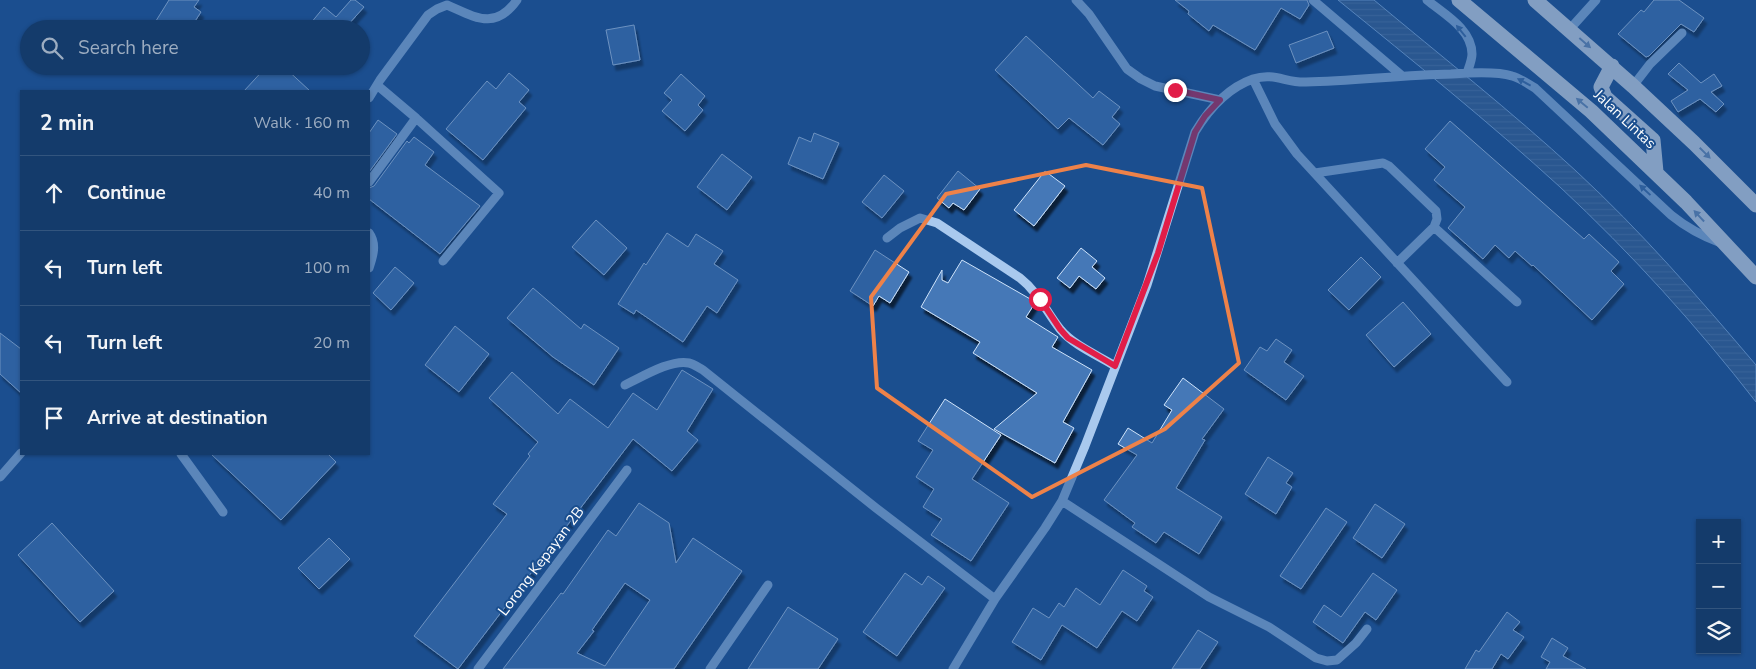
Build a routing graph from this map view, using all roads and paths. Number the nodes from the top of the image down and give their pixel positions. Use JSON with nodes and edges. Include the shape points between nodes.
{"nodes":[{"id":1,"x":517,"y":0,"type":"edge"},
{"id":2,"x":1076,"y":0,"type":"edge"},
{"id":3,"x":1313,"y":0,"type":"edge"},
{"id":4,"x":1427,"y":0,"type":"edge"},
{"id":5,"x":1458,"y":0,"type":"edge"},
{"id":6,"x":1535,"y":0,"type":"edge"},
{"id":7,"x":1596,"y":0,"type":"edge"},
{"id":8,"x":444,"y":2,"type":"edge"},
{"id":9,"x":1569,"y":30,"type":"junction"},
{"id":10,"x":1682,"y":33,"type":"dead end"},
{"id":11,"x":1612,"y":66,"type":"junction"},
{"id":12,"x":1467,"y":73,"type":"junction"},
{"id":13,"x":1400,"y":75,"type":"junction"},
{"id":14,"x":1253,"y":79,"type":"junction"},
{"id":15,"x":376,"y":86,"type":"junction"},
{"id":16,"x":1633,"y":86,"type":"junction"},
{"id":17,"x":370,"y":96,"type":"edge"},
{"id":18,"x":1220,"y":100,"type":"junction"},
{"id":19,"x":416,"y":118,"type":"junction"},
{"id":20,"x":1656,"y":172,"type":"junction"},
{"id":21,"x":1315,"y":173,"type":"junction"},
{"id":22,"x":370,"y":181,"type":"edge"},
{"id":23,"x":1756,"y":205,"type":"edge"},
{"id":24,"x":1434,"y":227,"type":"junction"},
{"id":25,"x":370,"y":235,"type":"edge"},
{"id":26,"x":888,"y":238,"type":"dead end"},
{"id":27,"x":1728,"y":246,"type":"junction"},
{"id":28,"x":443,"y":262,"type":"dead end"},
{"id":29,"x":1397,"y":263,"type":"junction"},
{"id":30,"x":370,"y":265,"type":"edge"},
{"id":31,"x":1756,"y":277,"type":"edge"},
{"id":32,"x":1517,"y":302,"type":"dead end"},
{"id":33,"x":1115,"y":366,"type":"junction"},
{"id":34,"x":1507,"y":382,"type":"dead end"},
{"id":35,"x":625,"y":385,"type":"dead end"},
{"id":36,"x":20,"y":454,"type":"edge"},
{"id":37,"x":182,"y":455,"type":"edge"},
{"id":38,"x":627,"y":470,"type":"dead end"},
{"id":39,"x":0,"y":477,"type":"edge"},
{"id":40,"x":1062,"y":501,"type":"junction"},
{"id":41,"x":223,"y":512,"type":"dead end"},
{"id":42,"x":768,"y":585,"type":"dead end"},
{"id":43,"x":995,"y":599,"type":"junction"},
{"id":44,"x":1367,"y":629,"type":"dead end"},
{"id":45,"x":478,"y":669,"type":"edge"},
{"id":46,"x":710,"y":669,"type":"edge"},
{"id":47,"x":953,"y":669,"type":"edge"}],
"edges":[{"from":1,"to":8,"type":"street","via":[[504,14],[488,19],[479,19]]},
{"from":2,"to":18,"type":"street","via":[[1090,14],[1127,69],[1140,79],[1155,86]]},
{"from":3,"to":13,"type":"street"},
{"from":12,"to":4,"type":"street","one_way":true,"via":[[1472,54],[1470,42],[1461,28]]},
{"from":20,"to":5,"type":"highway","name":"Jalan Lintas","one_way":true,"via":[[1591,111]]},
{"from":6,"to":9,"type":"highway","name":"Jalan Lintas"},
{"from":7,"to":9,"type":"street"},
{"from":8,"to":15,"type":"street","via":[[428,16]]},
{"from":9,"to":11,"type":"highway","name":"Jalan Lintas","one_way":true},
{"from":10,"to":16,"type":"street"},
{"from":11,"to":16,"type":"highway","name":"Jalan Lintas"},
{"from":11,"to":20,"type":"highway","via":[[1601,87],[1605,97],[1653,140]]},
{"from":12,"to":13,"type":"street"},
{"from":27,"to":12,"type":"street","one_way":true,"via":[[1686,227],[1671,215],[1535,88],[1511,76]]},
{"from":13,"to":14,"type":"street","via":[[1303,83],[1268,76]]},
{"from":14,"to":18,"type":"street","via":[[1235,87]]},
{"from":14,"to":21,"type":"street","via":[[1274,124]]},
{"from":15,"to":17,"type":"street"},
{"from":15,"to":19,"type":"street"},
{"from":16,"to":23,"type":"highway","name":"Jalan Lintas","one_way":true},
{"from":18,"to":33,"type":"street","via":[[1195,132],[1155,261]]},
{"from":19,"to":22,"type":"street"},
{"from":19,"to":28,"type":"street","via":[[499,193]]},
{"from":27,"to":20,"type":"highway","name":"Jalan Lintas","one_way":true},
{"from":21,"to":24,"type":"street","via":[[1383,163],[1390,166],[1436,211]]},
{"from":21,"to":29,"type":"street"},
{"from":24,"to":29,"type":"street"},
{"from":24,"to":32,"type":"street"},
{"from":25,"to":30,"type":"street","via":[[374,243]]},
{"from":26,"to":33,"type":"street","via":[[920,218],[937,223],[1030,286],[1068,338]]},
{"from":27,"to":31,"type":"highway","name":"Jalan Lintas"},
{"from":29,"to":34,"type":"street"},
{"from":33,"to":40,"type":"street"},
{"from":35,"to":43,"type":"street","via":[[678,362],[690,363],[704,370]]},
{"from":36,"to":39,"type":"street"},
{"from":37,"to":41,"type":"street"},
{"from":38,"to":45,"type":"street","name":"Lorong Kepayan 2B"},
{"from":40,"to":43,"type":"street"},
{"from":40,"to":44,"type":"street","via":[[1209,597],[1269,627],[1316,658],[1327,662],[1337,660]]},
{"from":42,"to":46,"type":"street"},
{"from":43,"to":47,"type":"street"}]}
